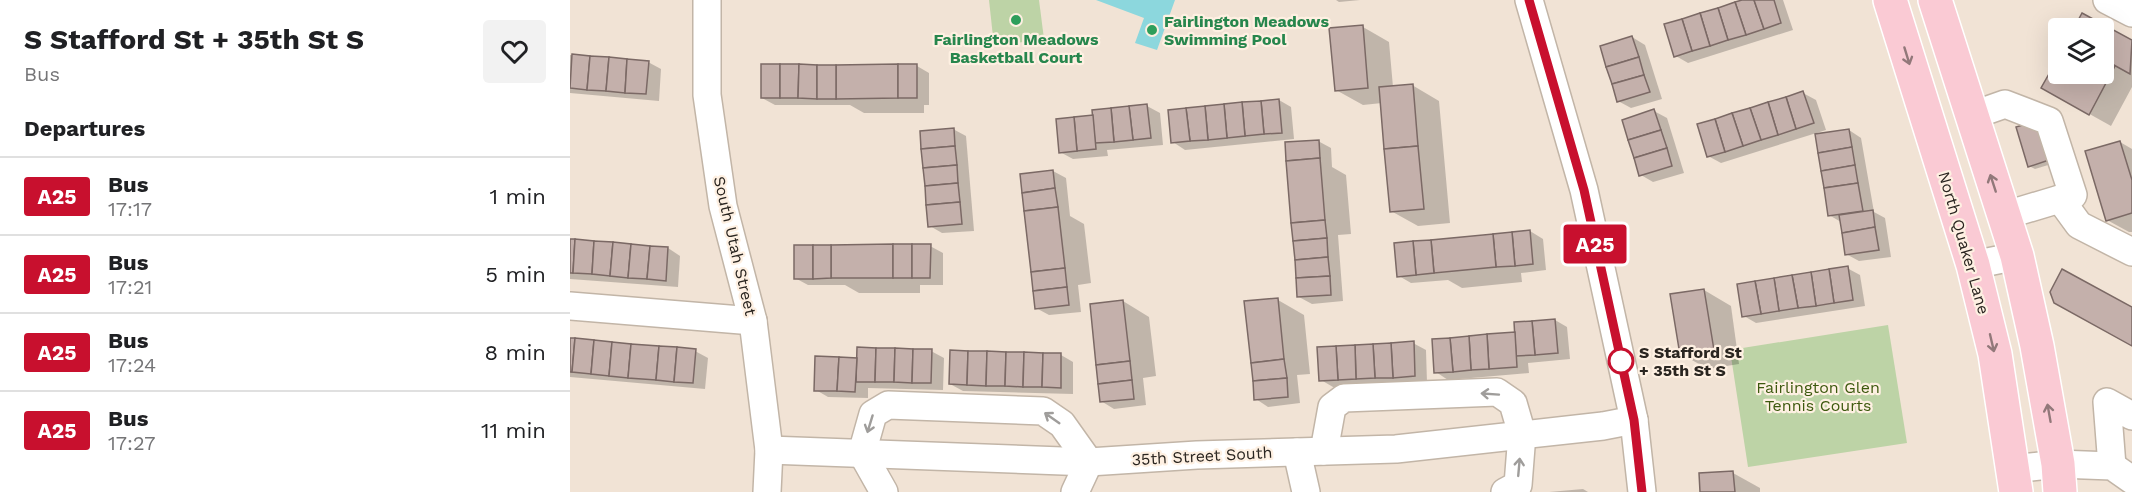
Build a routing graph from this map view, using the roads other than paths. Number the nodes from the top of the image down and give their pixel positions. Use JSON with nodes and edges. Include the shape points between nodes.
{"nodes":[{"id":1,"x":707,"y":0,"type":"edge"},
{"id":2,"x":1529,"y":0,"type":"edge"},
{"id":3,"x":1890,"y":0,"type":"edge"},
{"id":4,"x":1935,"y":0,"type":"edge"},
{"id":5,"x":2108,"y":0,"type":"edge"},
{"id":6,"x":2132,"y":13,"type":"edge"},
{"id":7,"x":1971,"y":116,"type":"junction"},
{"id":8,"x":2060,"y":198,"type":"junction"},
{"id":9,"x":2003,"y":216,"type":"junction"},
{"id":10,"x":2132,"y":252,"type":"edge"},
{"id":11,"x":2017,"y":256,"type":"junction"},
{"id":12,"x":1973,"y":265,"type":"junction"},
{"id":13,"x":570,"y":306,"type":"edge"},
{"id":14,"x":753,"y":321,"type":"junction"},
{"id":15,"x":2132,"y":416,"type":"edge"},
{"id":16,"x":1634,"y":420,"type":"junction"},
{"id":17,"x":1522,"y":434,"type":"junction"},
{"id":18,"x":769,"y":450,"type":"junction"},
{"id":19,"x":1324,"y":451,"type":"junction"},
{"id":20,"x":1297,"y":452,"type":"junction"},
{"id":21,"x":862,"y":453,"type":"junction"},
{"id":22,"x":1089,"y":462,"type":"junction"},
{"id":23,"x":2122,"y":473,"type":"edge"},
{"id":24,"x":2059,"y":478,"type":"edge"},
{"id":25,"x":2014,"y":481,"type":"edge"},
{"id":26,"x":767,"y":492,"type":"edge"},
{"id":27,"x":884,"y":492,"type":"edge"},
{"id":28,"x":1075,"y":492,"type":"edge"},
{"id":29,"x":1306,"y":492,"type":"edge"},
{"id":30,"x":1505,"y":492,"type":"edge"},
{"id":31,"x":1642,"y":492,"type":"edge"}],
"edges":[{"from":1,"to":14,"type":"street","name":"South Utah Street","via":[[707,95],[723,206]]},
{"from":2,"to":16,"type":"street","via":[[1584,190]]},
{"from":3,"to":12,"type":"main road","name":"North Quaker Lane","one_way":true},
{"from":4,"to":7,"type":"main road"},
{"from":5,"to":6,"type":"street"},
{"from":7,"to":8,"type":"street","via":[[2005,104],[2049,121],[2073,195]]},
{"from":9,"to":7,"type":"main road","one_way":true},
{"from":8,"to":9,"type":"street"},
{"from":8,"to":10,"type":"street","via":[[2079,225]]},
{"from":9,"to":11,"type":"main road"},
{"from":11,"to":12,"type":"street"},
{"from":24,"to":11,"type":"main road","one_way":true},
{"from":12,"to":25,"type":"main road","name":"North Quaker Lane","one_way":true,"via":[[1995,354]]},
{"from":13,"to":14,"type":"street"},
{"from":14,"to":18,"type":"street","name":"South Utah Street"},
{"from":15,"to":23,"type":"street","via":[[2108,402]]},
{"from":16,"to":17,"type":"street","name":"35th Street South"},
{"from":16,"to":31,"type":"street"},
{"from":17,"to":19,"type":"street","name":"35th Street South","via":[[1396,449]]},
{"from":17,"to":19,"type":"street","one_way":true,"via":[[1513,403],[1497,392],[1344,398],[1332,407]]},
{"from":30,"to":17,"type":"street","one_way":true,"via":[[1518,485]]},
{"from":18,"to":21,"type":"street","name":"35th Street South"},
{"from":18,"to":26,"type":"street","name":"South Utah Street"},
{"from":19,"to":20,"type":"street","name":"35th Street South"},
{"from":20,"to":22,"type":"street","name":"35th Street South"},
{"from":20,"to":29,"type":"street"},
{"from":21,"to":22,"type":"street","name":"35th Street South"},
{"from":22,"to":21,"type":"street","one_way":true,"via":[[1062,424],[1043,411],[1019,410],[888,405],[873,414]]},
{"from":21,"to":27,"type":"street"},
{"from":22,"to":28,"type":"street"},
{"from":23,"to":24,"type":"street"},
{"from":24,"to":25,"type":"street"}]}
